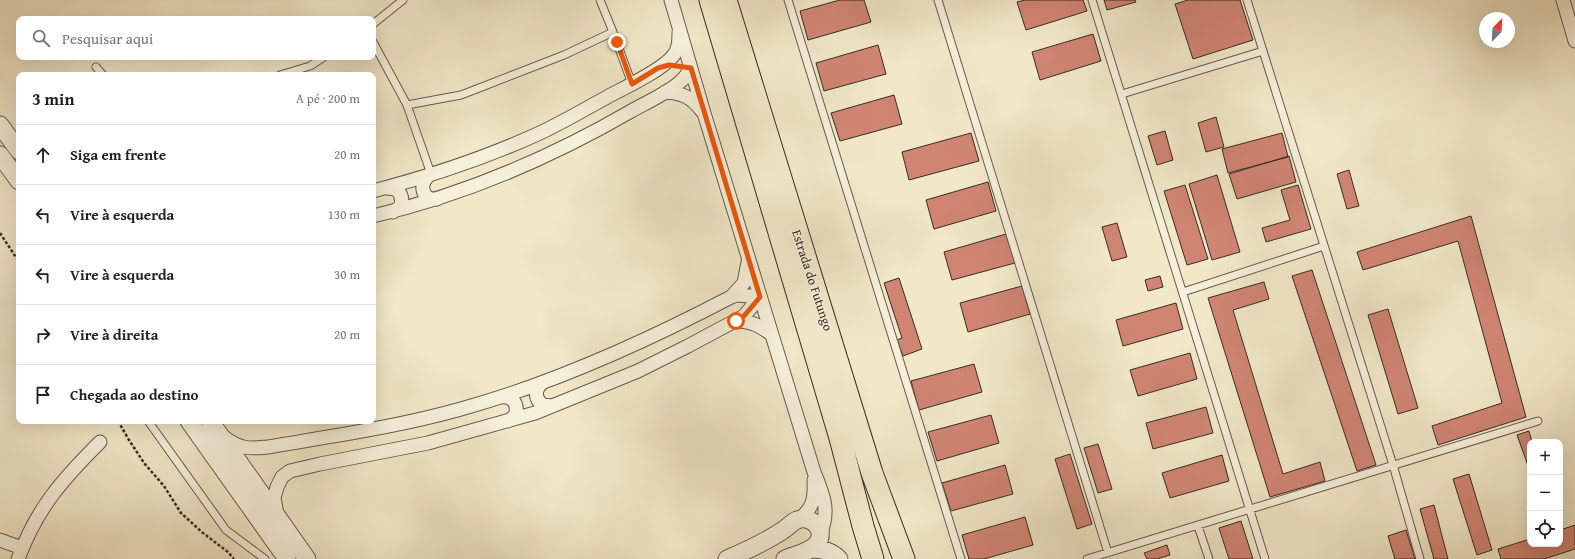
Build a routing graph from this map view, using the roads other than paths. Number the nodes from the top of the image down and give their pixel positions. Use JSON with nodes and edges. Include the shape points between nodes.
{"nodes":[{"id":1,"x":403,"y":0,"type":"edge"},
{"id":2,"x":600,"y":0,"type":"edge"},
{"id":3,"x":671,"y":0,"type":"edge"},
{"id":4,"x":710,"y":0,"type":"edge"},
{"id":5,"x":726,"y":0,"type":"edge"},
{"id":6,"x":788,"y":0,"type":"edge"},
{"id":7,"x":938,"y":0,"type":"edge"},
{"id":8,"x":1092,"y":0,"type":"edge"},
{"id":9,"x":1248,"y":0,"type":"edge"},
{"id":10,"x":1563,"y":0,"type":"edge"},
{"id":11,"x":376,"y":22,"type":"edge"},
{"id":12,"x":680,"y":29,"type":"junction"},
{"id":13,"x":613,"y":32,"type":"junction"},
{"id":14,"x":1575,"y":41,"type":"edge"},
{"id":15,"x":376,"y":48,"type":"edge"},
{"id":16,"x":1263,"y":51,"type":"junction"},
{"id":17,"x":319,"y":60,"type":"edge"},
{"id":18,"x":96,"y":66,"type":"dead end"},
{"id":19,"x":658,"y":68,"type":"junction"},
{"id":20,"x":691,"y":68,"type":"junction"},
{"id":21,"x":101,"y":72,"type":"edge"},
{"id":22,"x":290,"y":72,"type":"edge"},
{"id":23,"x":632,"y":84,"type":"junction"},
{"id":24,"x":665,"y":92,"type":"junction"},
{"id":25,"x":1122,"y":94,"type":"junction"},
{"id":26,"x":407,"y":105,"type":"junction"},
{"id":27,"x":704,"y":113,"type":"junction"},
{"id":28,"x":0,"y":124,"type":"edge"},
{"id":29,"x":16,"y":147,"type":"edge"},
{"id":30,"x":0,"y":155,"type":"edge"},
{"id":31,"x":431,"y":174,"type":"junction"},
{"id":32,"x":16,"y":177,"type":"edge"},
{"id":33,"x":387,"y":188,"type":"junction"},
{"id":34,"x":376,"y":190,"type":"edge"},
{"id":35,"x":437,"y":199,"type":"junction"},
{"id":36,"x":393,"y":212,"type":"junction"},
{"id":37,"x":376,"y":215,"type":"edge"},
{"id":38,"x":1324,"y":246,"type":"junction"},
{"id":39,"x":748,"y":258,"type":"junction"},
{"id":40,"x":1183,"y":292,"type":"junction"},
{"id":41,"x":731,"y":297,"type":"junction"},
{"id":42,"x":760,"y":297,"type":"junction"},
{"id":43,"x":736,"y":321,"type":"junction"},
{"id":44,"x":772,"y":336,"type":"junction"},
{"id":45,"x":544,"y":382,"type":"junction"},
{"id":46,"x":501,"y":397,"type":"junction"},
{"id":47,"x":552,"y":406,"type":"junction"},
{"id":48,"x":508,"y":421,"type":"junction"},
{"id":49,"x":1538,"y":421,"type":"dead end"},
{"id":50,"x":150,"y":424,"type":"edge"},
{"id":51,"x":191,"y":424,"type":"edge"},
{"id":52,"x":212,"y":424,"type":"edge"},
{"id":53,"x":212,"y":424,"type":"edge"},
{"id":54,"x":100,"y":442,"type":"dead end"},
{"id":55,"x":1393,"y":465,"type":"junction"},
{"id":56,"x":814,"y":472,"type":"junction"},
{"id":57,"x":1250,"y":509,"type":"junction"},
{"id":58,"x":279,"y":519,"type":"junction"},
{"id":59,"x":798,"y":520,"type":"junction"},
{"id":60,"x":1198,"y":526,"type":"junction"},
{"id":61,"x":0,"y":540,"type":"edge"},
{"id":62,"x":816,"y":542,"type":"junction"},
{"id":63,"x":1108,"y":553,"type":"junction"},
{"id":64,"x":20,"y":554,"type":"edge"},
{"id":65,"x":265,"y":559,"type":"edge"},
{"id":66,"x":287,"y":559,"type":"edge"},
{"id":67,"x":307,"y":559,"type":"edge"},
{"id":68,"x":727,"y":559,"type":"edge"},
{"id":69,"x":785,"y":559,"type":"edge"},
{"id":70,"x":839,"y":559,"type":"edge"},
{"id":71,"x":874,"y":559,"type":"edge"},
{"id":72,"x":904,"y":559,"type":"edge"},
{"id":73,"x":961,"y":559,"type":"edge"},
{"id":74,"x":1087,"y":559,"type":"edge"},
{"id":75,"x":1209,"y":559,"type":"edge"},
{"id":76,"x":1265,"y":559,"type":"edge"},
{"id":77,"x":1420,"y":559,"type":"edge"}],
"edges":[{"from":1,"to":11,"type":"lane"},
{"from":2,"to":13,"type":"lane"},
{"from":3,"to":12,"type":"street"},
{"from":4,"to":71,"type":"main road","name":"Estrada do Futungo"},
{"from":5,"to":72,"type":"main road","name":"Estrada do Futungo","via":[[872,473]]},
{"from":6,"to":73,"type":"lane"},
{"from":7,"to":63,"type":"lane"},
{"from":8,"to":25,"type":"lane"},
{"from":9,"to":16,"type":"lane"},
{"from":10,"to":14,"type":"street"},
{"from":12,"to":19,"type":"street","via":[[674,56]]},
{"from":12,"to":20,"type":"street"},
{"from":13,"to":23,"type":"lane"},
{"from":13,"to":26,"type":"lane","via":[[564,55],[461,95]]},
{"from":15,"to":26,"type":"lane"},
{"from":16,"to":25,"type":"lane"},
{"from":16,"to":38,"type":"lane"},
{"from":17,"to":22,"type":"lane","via":[[310,66]]},
{"from":18,"to":21,"type":"lane"},
{"from":19,"to":20,"type":"street","via":[[669,65]]},
{"from":19,"to":23,"type":"street"},
{"from":20,"to":24,"type":"street","via":[[682,80]]},
{"from":20,"to":27,"type":"street"},
{"from":23,"to":31,"type":"street","via":[[542,131],[476,159]]},
{"from":24,"to":27,"type":"street","via":[[686,96]]},
{"from":24,"to":35,"type":"street","via":[[542,158]]},
{"from":25,"to":40,"type":"lane"},
{"from":26,"to":31,"type":"lane"},
{"from":27,"to":39,"type":"street"},
{"from":28,"to":29,"type":"street"},
{"from":30,"to":32,"type":"street"},
{"from":31,"to":33,"type":"street"},
{"from":31,"to":35,"type":"street","via":[[424,180],[422,188],[426,195]]},
{"from":33,"to":34,"type":"street"},
{"from":33,"to":36,"type":"street","via":[[396,189],[402,199],[400,208]]},
{"from":35,"to":36,"type":"street"},
{"from":36,"to":37,"type":"street"},
{"from":38,"to":40,"type":"lane"},
{"from":38,"to":55,"type":"lane"},
{"from":39,"to":41,"type":"street","via":[[744,283]]},
{"from":39,"to":42,"type":"street"},
{"from":40,"to":57,"type":"lane"},
{"from":41,"to":42,"type":"street"},
{"from":41,"to":45,"type":"street","via":[[624,349]]},
{"from":42,"to":43,"type":"street","via":[[744,316]]},
{"from":42,"to":44,"type":"street"},
{"from":43,"to":44,"type":"street","via":[[747,321]]},
{"from":43,"to":47,"type":"street","via":[[638,371]]},
{"from":44,"to":56,"type":"street"},
{"from":45,"to":46,"type":"street"},
{"from":45,"to":47,"type":"street","via":[[538,387],[537,400],[543,406]]},
{"from":46,"to":48,"type":"street","via":[[506,396],[513,400],[517,408],[515,416]]},
{"from":46,"to":52,"type":"street","via":[[396,425],[268,447],[239,447],[224,437]]},
{"from":47,"to":48,"type":"street"},
{"from":48,"to":58,"type":"street","via":[[428,443],[290,472],[282,477],[276,487],[274,498]]},
{"from":49,"to":55,"type":"lane"},
{"from":50,"to":65,"type":"lane","via":[[226,530]]},
{"from":51,"to":66,"type":"street"},
{"from":53,"to":58,"type":"street"},
{"from":54,"to":64,"type":"street","via":[[69,472],[43,506],[31,526]]},
{"from":55,"to":57,"type":"lane"},
{"from":55,"to":77,"type":"lane"},
{"from":56,"to":59,"type":"street","via":[[813,504],[808,513]]},
{"from":56,"to":62,"type":"street","via":[[826,507],[825,524]]},
{"from":57,"to":60,"type":"lane"},
{"from":57,"to":76,"type":"lane"},
{"from":58,"to":67,"type":"street"},
{"from":59,"to":62,"type":"street","via":[[807,519],[819,528]]},
{"from":59,"to":68,"type":"street","via":[[775,535]]},
{"from":60,"to":63,"type":"lane"},
{"from":60,"to":75,"type":"lane"},
{"from":61,"to":64,"type":"street"},
{"from":62,"to":69,"type":"street"},
{"from":62,"to":70,"type":"street"},
{"from":63,"to":74,"type":"lane"}]}
